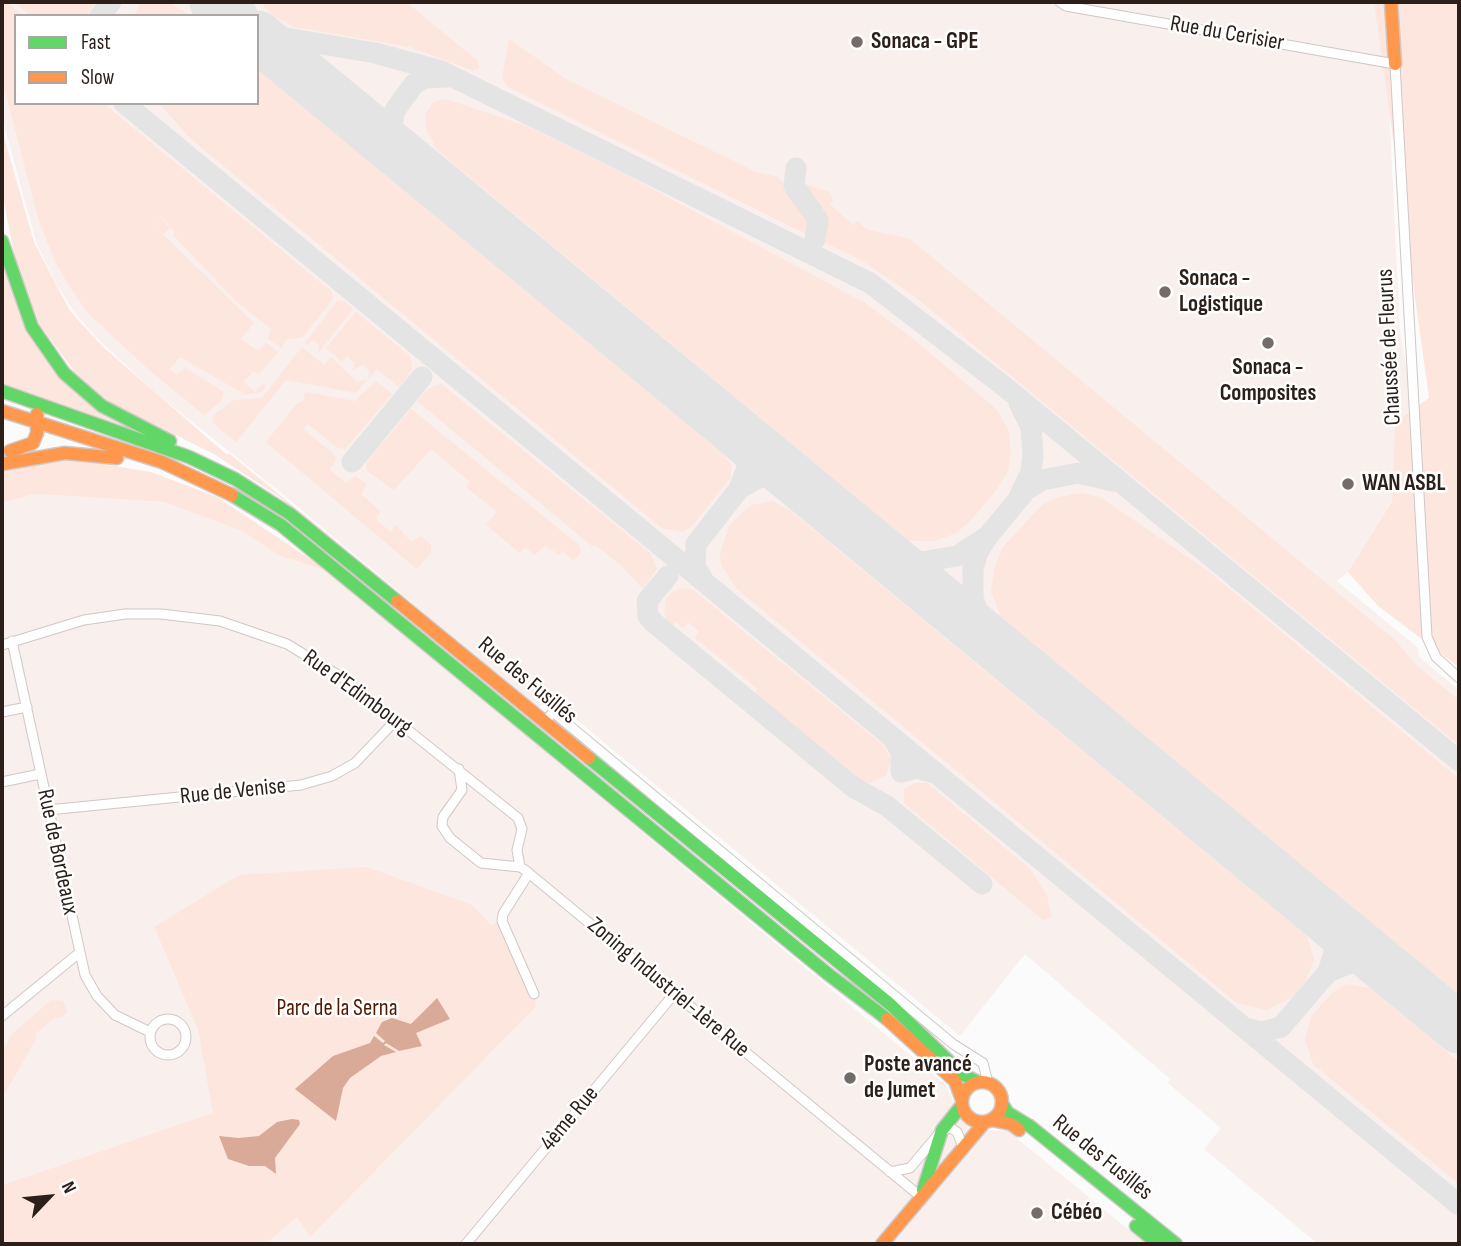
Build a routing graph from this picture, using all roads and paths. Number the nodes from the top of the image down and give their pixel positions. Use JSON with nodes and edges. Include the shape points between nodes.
{"nodes":[{"id":1,"x":1060,"y":2,"type":"edge"},
{"id":2,"x":1391,"y":2,"type":"edge"},
{"id":3,"x":1395,"y":64,"type":"junction"},
{"id":4,"x":2,"y":241,"type":"edge"},
{"id":5,"x":2,"y":391,"type":"edge"},
{"id":6,"x":32,"y":402,"type":"junction"},
{"id":7,"x":2,"y":411,"type":"edge"},
{"id":8,"x":38,"y":422,"type":"junction"},
{"id":9,"x":2,"y":453,"type":"edge"},
{"id":10,"x":2,"y":464,"type":"edge"},
{"id":11,"x":236,"y":479,"type":"junction"},
{"id":12,"x":215,"y":486,"type":"junction"},
{"id":13,"x":12,"y":641,"type":"junction"},
{"id":14,"x":2,"y":645,"type":"edge"},
{"id":15,"x":1459,"y":678,"type":"edge"},
{"id":16,"x":27,"y":707,"type":"junction"},
{"id":17,"x":2,"y":712,"type":"edge"},
{"id":18,"x":396,"y":720,"type":"junction"},
{"id":19,"x":544,"y":723,"type":"junction"},
{"id":20,"x":459,"y":769,"type":"junction"},
{"id":21,"x":40,"y":774,"type":"junction"},
{"id":22,"x":2,"y":782,"type":"edge"},
{"id":23,"x":48,"y":810,"type":"junction"},
{"id":24,"x":520,"y":867,"type":"junction"},
{"id":25,"x":529,"y":873,"type":"junction"},
{"id":26,"x":79,"y":953,"type":"junction"},
{"id":27,"x":534,"y":994,"type":"dead end"},
{"id":28,"x":674,"y":994,"type":"junction"},
{"id":29,"x":2,"y":1016,"type":"edge"},
{"id":30,"x":150,"y":1032,"type":"junction"},
{"id":31,"x":983,"y":1083,"type":"junction"},
{"id":32,"x":962,"y":1102,"type":"junction"},
{"id":33,"x":1002,"y":1104,"type":"junction"},
{"id":34,"x":988,"y":1121,"type":"junction"},
{"id":35,"x":1031,"y":1127,"type":"junction"},
{"id":36,"x":942,"y":1130,"type":"junction"},
{"id":37,"x":963,"y":1147,"type":"junction"},
{"id":38,"x":1079,"y":1156,"type":"dead end"},
{"id":39,"x":890,"y":1172,"type":"junction"},
{"id":40,"x":916,"y":1194,"type":"junction"},
{"id":41,"x":466,"y":1244,"type":"edge"},
{"id":42,"x":882,"y":1244,"type":"edge"},
{"id":43,"x":1158,"y":1244,"type":"edge"},
{"id":44,"x":1176,"y":1244,"type":"edge"}],
"edges":[{"from":1,"to":3,"type":"street","name":"Rue du Cerisier"},
{"from":2,"to":3,"type":"main road","name":"Chaussée de Fleurus"},
{"from":3,"to":15,"type":"street","name":"Chaussée de Fleurus","via":[[1427,637],[1436,657]]},
{"from":4,"to":11,"type":"main road","via":[[32,327],[64,373],[102,405]]},
{"from":5,"to":6,"type":"main road","name":"Rue des Fusillés"},
{"from":6,"to":8,"type":"main road"},
{"from":6,"to":11,"type":"main road","name":"Rue des Fusillés","via":[[189,457]]},
{"from":7,"to":8,"type":"main road","name":"Rue des Fusillés"},
{"from":8,"to":9,"type":"main road","via":[[33,443]]},
{"from":8,"to":12,"type":"main road","name":"Rue des Fusillés","via":[[162,462]]},
{"from":10,"to":12,"type":"main road","via":[[38,455],[89,453]]},
{"from":11,"to":19,"type":"main road","name":"Rue des Fusillés","via":[[309,528]]},
{"from":12,"to":32,"type":"main road","name":"Rue des Fusillés","via":[[311,547],[698,868],[903,1031],[956,1081]]},
{"from":13,"to":14,"type":"street","name":"Rue d'Edimbourg"},
{"from":13,"to":16,"type":"street","name":"Rue de Bordeaux"},
{"from":13,"to":18,"type":"street","name":"Rue d'Edimbourg","via":[[104,616],[203,617],[287,644],[343,678]]},
{"from":16,"to":17,"type":"street"},
{"from":16,"to":21,"type":"street","name":"Rue de Bordeaux"},
{"from":18,"to":20,"type":"street","name":"Rue d'Edimbourg"},
{"from":18,"to":23,"type":"street","name":"Rue de Venise","via":[[355,763],[301,785]]},
{"from":19,"to":31,"type":"main road","name":"Rue des Fusillés","via":[[891,1005],[962,1074]]},
{"from":19,"to":31,"type":"street","via":[[553,712],[953,1044],[983,1063]]},
{"from":20,"to":24,"type":"street","name":"Rue d'Edimbourg","via":[[518,818],[522,829],[517,850]]},
{"from":20,"to":24,"type":"street","via":[[462,790],[442,826],[481,863]]},
{"from":21,"to":22,"type":"street"},
{"from":21,"to":23,"type":"street","name":"Rue de Bordeaux"},
{"from":23,"to":26,"type":"street","name":"Rue de Bordeaux"},
{"from":24,"to":25,"type":"street","name":"Zoning Industriel-1ère Rue"},
{"from":25,"to":27,"type":"street","via":[[502,917]]},
{"from":25,"to":28,"type":"street","name":"Zoning Industriel-1ère Rue"},
{"from":26,"to":29,"type":"street"},
{"from":26,"to":30,"type":"street","name":"Rue de Bordeaux","via":[[97,996],[116,1015]]},
{"from":28,"to":39,"type":"street","name":"Zoning Industriel-1ère Rue"},
{"from":28,"to":41,"type":"street","name":"4ème Rue"},
{"from":30,"to":30,"type":"street","via":[[151,1044],[166,1055],[177,1052],[185,1042],[182,1026],[172,1020],[161,1020]]},
{"from":31,"to":32,"type":"main road","via":[[969,1087]]},
{"from":31,"to":33,"type":"main road","via":[[999,1091]]},
{"from":32,"to":34,"type":"main road","via":[[967,1116]]},
{"from":32,"to":36,"type":"main road"},
{"from":33,"to":34,"type":"main road"},
{"from":33,"to":35,"type":"main road","name":"Rue des Fusillés"},
{"from":34,"to":37,"type":"main road"},
{"from":34,"to":43,"type":"main road","name":"Rue des Fusillés","via":[[1012,1124]]},
{"from":35,"to":38,"type":"main road"},
{"from":35,"to":44,"type":"main road","name":"Rue des Fusillés"},
{"from":36,"to":37,"type":"street","via":[[957,1132]]},
{"from":36,"to":39,"type":"street","via":[[910,1168]]},
{"from":36,"to":40,"type":"main road"},
{"from":37,"to":40,"type":"main road"},
{"from":39,"to":40,"type":"street","name":"Zoning Industriel-1ère Rue"},
{"from":40,"to":42,"type":"main road"}]}
